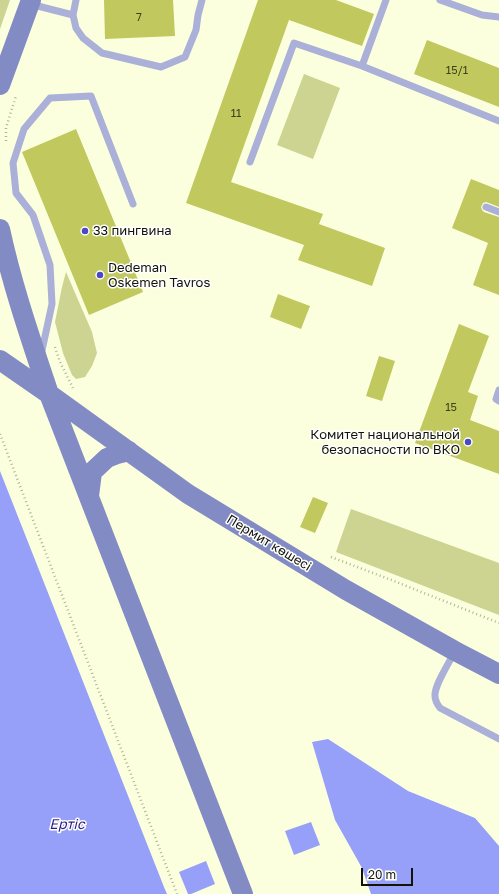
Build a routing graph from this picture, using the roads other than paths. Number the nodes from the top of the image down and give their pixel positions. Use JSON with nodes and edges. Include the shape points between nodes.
{"nodes":[{"id":1,"x":76,"y":0,"type":"edge"},
{"id":2,"x":202,"y":0,"type":"edge"},
{"id":3,"x":386,"y":0,"type":"edge"},
{"id":4,"x":440,"y":0,"type":"edge"},
{"id":5,"x":30,"y":2,"type":"edge"},
{"id":6,"x":73,"y":15,"type":"junction"},
{"id":7,"x":499,"y":17,"type":"edge"},
{"id":8,"x":362,"y":66,"type":"junction"},
{"id":9,"x":9,"y":88,"type":"edge"},
{"id":10,"x":499,"y":121,"type":"edge"},
{"id":11,"x":250,"y":162,"type":"dead end"},
{"id":12,"x":133,"y":204,"type":"dead end"},
{"id":13,"x":486,"y":207,"type":"dead end"},
{"id":14,"x":499,"y":212,"type":"edge"},
{"id":15,"x":0,"y":229,"type":"edge"},
{"id":16,"x":0,"y":360,"type":"edge"},
{"id":17,"x":39,"y":365,"type":"junction"},
{"id":18,"x":499,"y":390,"type":"edge"},
{"id":19,"x":49,"y":394,"type":"junction"},
{"id":20,"x":499,"y":400,"type":"edge"},
{"id":21,"x":129,"y":451,"type":"junction"},
{"id":22,"x":89,"y":496,"type":"junction"},
{"id":23,"x":455,"y":651,"type":"junction"},
{"id":24,"x":499,"y":674,"type":"edge"},
{"id":25,"x":499,"y":739,"type":"edge"},
{"id":26,"x":243,"y":894,"type":"edge"}],
"edges":[{"from":1,"to":6,"type":"lane"},
{"from":2,"to":6,"type":"lane","via":[[196,30],[185,57],[161,67],[102,53],[83,38],[76,28]]},
{"from":3,"to":8,"type":"lane"},
{"from":4,"to":7,"type":"lane"},
{"from":5,"to":6,"type":"lane"},
{"from":5,"to":9,"type":"main road"},
{"from":8,"to":10,"type":"lane"},
{"from":8,"to":11,"type":"lane","via":[[294,43]]},
{"from":12,"to":17,"type":"lane","via":[[91,96],[50,98],[24,129],[13,163],[16,193],[33,215],[50,265],[52,304]]},
{"from":13,"to":14,"type":"lane"},
{"from":15,"to":17,"type":"main road"},
{"from":16,"to":19,"type":"main road","name":"Пермит көшесі"},
{"from":17,"to":19,"type":"main road"},
{"from":18,"to":20,"type":"lane","via":[[496,399]]},
{"from":19,"to":21,"type":"main road","name":"Пермит көшесі"},
{"from":19,"to":22,"type":"main road"},
{"from":21,"to":22,"type":"main road","via":[[107,458],[92,472]]},
{"from":21,"to":23,"type":"main road","name":"Пермит көшесі","via":[[188,494],[346,590]]},
{"from":22,"to":26,"type":"main road"},
{"from":23,"to":24,"type":"main road","name":"Пермит көшесі"},
{"from":23,"to":25,"type":"lane","via":[[435,691],[436,703],[440,708]]}]}
